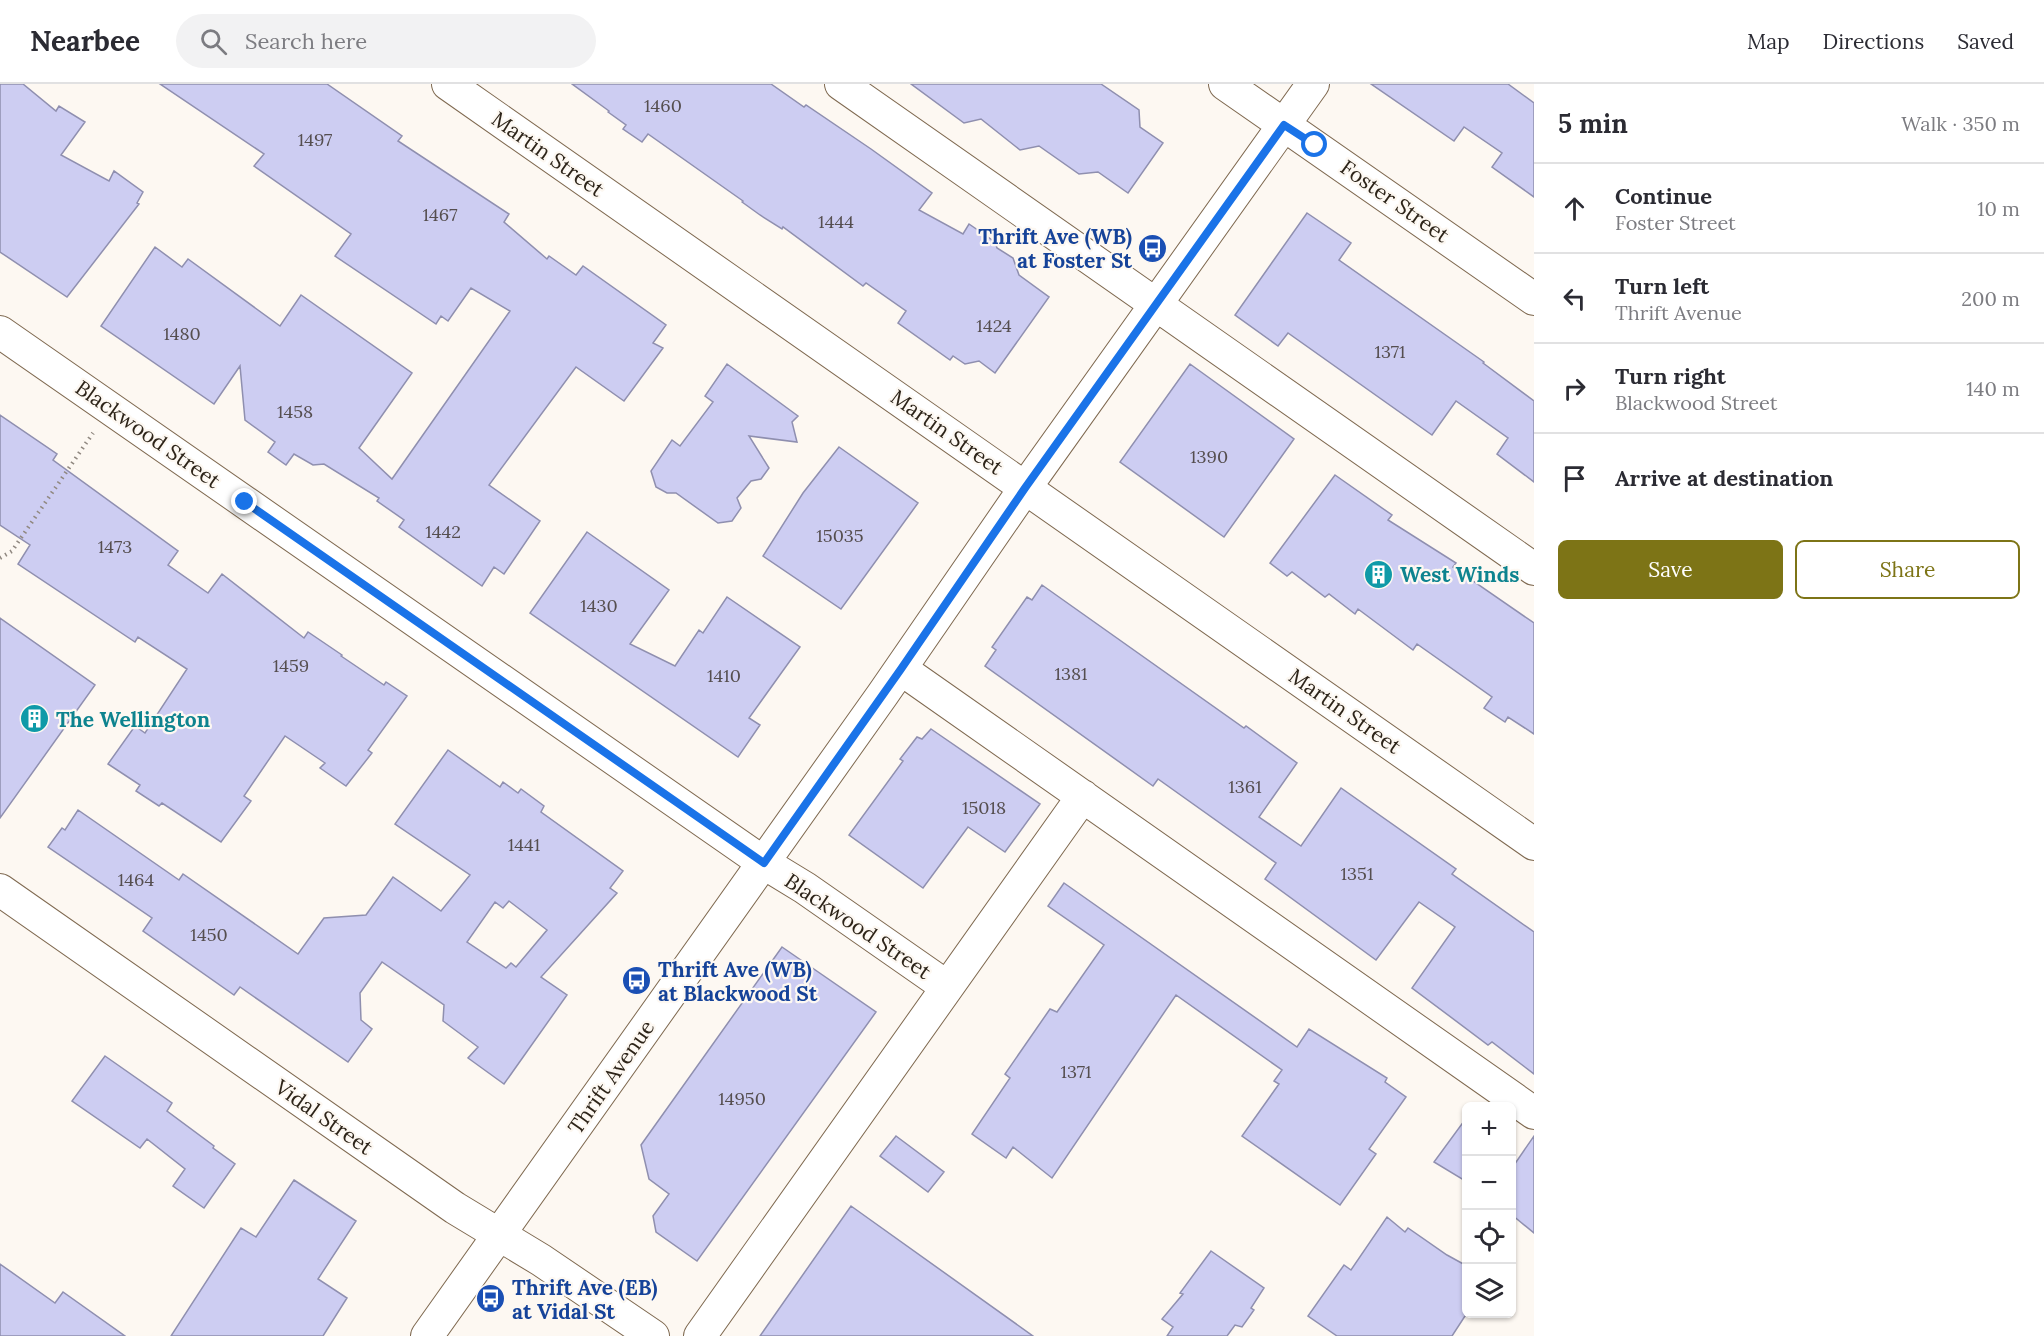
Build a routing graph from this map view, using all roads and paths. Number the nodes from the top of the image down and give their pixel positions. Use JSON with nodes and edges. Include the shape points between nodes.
{"nodes":[{"id":1,"x":448,"y":84,"type":"edge"},
{"id":2,"x":841,"y":84,"type":"edge"},
{"id":3,"x":1225,"y":84,"type":"edge"},
{"id":4,"x":1313,"y":84,"type":"edge"},
{"id":5,"x":1284,"y":125,"type":"junction"},
{"id":6,"x":1534,"y":298,"type":"edge"},
{"id":7,"x":1156,"y":305,"type":"junction"},
{"id":8,"x":0,"y":332,"type":"edge"},
{"id":9,"x":111,"y":408,"type":"junction"},
{"id":10,"x":1025,"y":488,"type":"junction"},
{"id":11,"x":0,"y":558,"type":"edge"},
{"id":12,"x":1534,"y":569,"type":"edge"},
{"id":13,"x":901,"y":669,"type":"junction"},
{"id":14,"x":1083,"y":795,"type":"junction"},
{"id":15,"x":1534,"y":844,"type":"edge"},
{"id":16,"x":764,"y":863,"type":"junction"},
{"id":17,"x":0,"y":890,"type":"edge"},
{"id":18,"x":947,"y":987,"type":"junction"},
{"id":19,"x":1534,"y":1113,"type":"edge"},
{"id":20,"x":499,"y":1235,"type":"junction"},
{"id":21,"x":428,"y":1336,"type":"edge"},
{"id":22,"x":653,"y":1336,"type":"edge"},
{"id":23,"x":700,"y":1336,"type":"edge"}],
"edges":[{"from":1,"to":10,"type":"street","name":"Martin Street"},
{"from":2,"to":7,"type":"street"},
{"from":3,"to":5,"type":"street","name":"Foster Street"},
{"from":4,"to":5,"type":"street","name":"Thrift Avenue"},
{"from":5,"to":6,"type":"street","name":"Foster Street"},
{"from":5,"to":7,"type":"street","name":"Thrift Avenue"},
{"from":7,"to":10,"type":"street","name":"Thrift Avenue"},
{"from":7,"to":12,"type":"street"},
{"from":8,"to":9,"type":"street","name":"Blackwood Street"},
{"from":9,"to":11,"type":"path","via":[[12,551]]},
{"from":9,"to":16,"type":"street","name":"Blackwood Street"},
{"from":10,"to":13,"type":"street","name":"Thrift Avenue"},
{"from":10,"to":15,"type":"street","name":"Martin Street"},
{"from":13,"to":14,"type":"street"},
{"from":13,"to":16,"type":"street","name":"Thrift Avenue"},
{"from":14,"to":18,"type":"street"},
{"from":14,"to":19,"type":"street"},
{"from":16,"to":18,"type":"street","name":"Blackwood Street"},
{"from":16,"to":20,"type":"street","name":"Thrift Avenue"},
{"from":17,"to":20,"type":"street","name":"Vidal Street"},
{"from":18,"to":23,"type":"street"},
{"from":20,"to":21,"type":"street","name":"Thrift Avenue"},
{"from":20,"to":22,"type":"street","name":"Vidal Street"}]}
